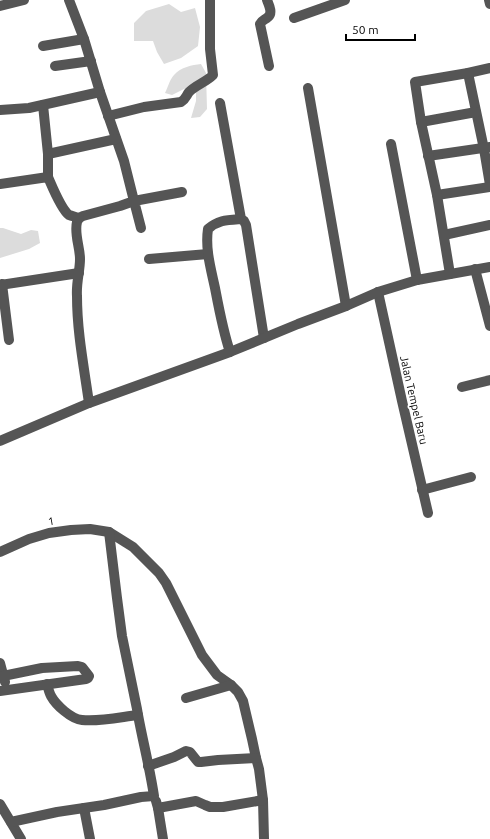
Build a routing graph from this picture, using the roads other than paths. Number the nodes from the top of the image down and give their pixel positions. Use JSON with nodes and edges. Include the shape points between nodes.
{"nodes":[{"id":1,"x":24,"y":0,"type":"edge"},
{"id":2,"x":68,"y":0,"type":"edge"},
{"id":3,"x":210,"y":0,"type":"edge"},
{"id":4,"x":267,"y":0,"type":"edge"},
{"id":5,"x":345,"y":0,"type":"edge"},
{"id":6,"x":489,"y":0,"type":"edge"},
{"id":7,"x":490,"y":4,"type":"edge"},
{"id":8,"x":0,"y":6,"type":"edge"},
{"id":9,"x":294,"y":18,"type":"dead end"},
{"id":10,"x":84,"y":39,"type":"junction"},
{"id":11,"x":43,"y":46,"type":"dead end"},
{"id":12,"x":90,"y":61,"type":"junction"},
{"id":13,"x":55,"y":66,"type":"dead end"},
{"id":14,"x":268,"y":66,"type":"dead end"},
{"id":15,"x":490,"y":68,"type":"edge"},
{"id":16,"x":468,"y":73,"type":"junction"},
{"id":17,"x":308,"y":88,"type":"dead end"},
{"id":18,"x":100,"y":92,"type":"junction"},
{"id":19,"x":220,"y":102,"type":"dead end"},
{"id":20,"x":43,"y":105,"type":"junction"},
{"id":21,"x":0,"y":110,"type":"edge"},
{"id":22,"x":476,"y":112,"type":"junction"},
{"id":23,"x":108,"y":116,"type":"junction"},
{"id":24,"x":421,"y":122,"type":"junction"},
{"id":25,"x":116,"y":139,"type":"junction"},
{"id":26,"x":391,"y":144,"type":"dead end"},
{"id":27,"x":487,"y":148,"type":"edge"},
{"id":28,"x":48,"y":154,"type":"junction"},
{"id":29,"x":428,"y":156,"type":"junction"},
{"id":30,"x":48,"y":177,"type":"junction"},
{"id":31,"x":0,"y":184,"type":"edge"},
{"id":32,"x":490,"y":186,"type":"edge"},
{"id":33,"x":182,"y":192,"type":"dead end"},
{"id":34,"x":437,"y":195,"type":"junction"},
{"id":35,"x":134,"y":201,"type":"junction"},
{"id":36,"x":79,"y":218,"type":"junction"},
{"id":37,"x":241,"y":219,"type":"junction"},
{"id":38,"x":490,"y":225,"type":"edge"},
{"id":39,"x":141,"y":228,"type":"dead end"},
{"id":40,"x":444,"y":235,"type":"junction"},
{"id":41,"x":208,"y":254,"type":"junction"},
{"id":42,"x":149,"y":259,"type":"dead end"},
{"id":43,"x":490,"y":267,"type":"edge"},
{"id":44,"x":475,"y":269,"type":"junction"},
{"id":45,"x":79,"y":273,"type":"junction"},
{"id":46,"x":450,"y":274,"type":"junction"},
{"id":47,"x":417,"y":280,"type":"junction"},
{"id":48,"x":1,"y":285,"type":"edge"},
{"id":49,"x":378,"y":292,"type":"junction"},
{"id":50,"x":346,"y":306,"type":"junction"},
{"id":51,"x":490,"y":326,"type":"edge"},
{"id":52,"x":4,"y":327,"type":"edge"},
{"id":53,"x":264,"y":338,"type":"junction"},
{"id":54,"x":9,"y":340,"type":"dead end"},
{"id":55,"x":230,"y":352,"type":"junction"},
{"id":56,"x":490,"y":380,"type":"edge"},
{"id":57,"x":462,"y":387,"type":"dead end"},
{"id":58,"x":89,"y":403,"type":"junction"},
{"id":59,"x":0,"y":441,"type":"edge"},
{"id":60,"x":471,"y":477,"type":"dead end"},
{"id":61,"x":422,"y":490,"type":"junction"},
{"id":62,"x":428,"y":513,"type":"dead end"},
{"id":63,"x":109,"y":532,"type":"junction"},
{"id":64,"x":0,"y":552,"type":"edge"},
{"id":65,"x":1,"y":668,"type":"edge"},
{"id":66,"x":47,"y":684,"type":"junction"},
{"id":67,"x":230,"y":685,"type":"junction"},
{"id":68,"x":3,"y":691,"type":"edge"},
{"id":69,"x":186,"y":698,"type":"dead end"},
{"id":70,"x":138,"y":715,"type":"junction"},
{"id":71,"x":256,"y":758,"type":"junction"},
{"id":72,"x":148,"y":766,"type":"junction"},
{"id":73,"x":154,"y":796,"type":"junction"},
{"id":74,"x":263,"y":800,"type":"junction"},
{"id":75,"x":0,"y":804,"type":"edge"},
{"id":76,"x":84,"y":808,"type":"junction"},
{"id":77,"x":158,"y":808,"type":"junction"},
{"id":78,"x":6,"y":818,"type":"edge"},
{"id":79,"x":21,"y":839,"type":"edge"},
{"id":80,"x":90,"y":839,"type":"edge"},
{"id":81,"x":163,"y":839,"type":"edge"},
{"id":82,"x":264,"y":839,"type":"edge"}],
"edges":[{"from":1,"to":8,"type":"street"},
{"from":2,"to":10,"type":"street"},
{"from":3,"to":23,"type":"street","via":[[213,75],[189,92],[181,102]]},
{"from":4,"to":14,"type":"street","via":[[270,14],[260,24]]},
{"from":5,"to":9,"type":"street"},
{"from":6,"to":7,"type":"street"},
{"from":10,"to":11,"type":"street"},
{"from":10,"to":12,"type":"street"},
{"from":12,"to":13,"type":"street"},
{"from":12,"to":18,"type":"street"},
{"from":15,"to":16,"type":"street"},
{"from":16,"to":22,"type":"street"},
{"from":16,"to":24,"type":"street","via":[[415,82]]},
{"from":17,"to":50,"type":"street"},
{"from":18,"to":20,"type":"street"},
{"from":18,"to":23,"type":"street"},
{"from":19,"to":37,"type":"street"},
{"from":20,"to":21,"type":"street"},
{"from":20,"to":28,"type":"street"},
{"from":22,"to":24,"type":"street"},
{"from":22,"to":27,"type":"street"},
{"from":23,"to":25,"type":"street"},
{"from":24,"to":29,"type":"street"},
{"from":25,"to":28,"type":"street"},
{"from":25,"to":35,"type":"street"},
{"from":26,"to":47,"type":"street"},
{"from":27,"to":29,"type":"street"},
{"from":27,"to":32,"type":"street"},
{"from":28,"to":30,"type":"street"},
{"from":29,"to":34,"type":"street"},
{"from":30,"to":31,"type":"street"},
{"from":30,"to":36,"type":"street","via":[[65,210]]},
{"from":32,"to":34,"type":"street"},
{"from":33,"to":35,"type":"street"},
{"from":34,"to":40,"type":"street"},
{"from":35,"to":36,"type":"street"},
{"from":35,"to":39,"type":"street"},
{"from":36,"to":45,"type":"street"},
{"from":37,"to":41,"type":"street","via":[[222,221],[208,229]]},
{"from":37,"to":53,"type":"street","via":[[246,225]]},
{"from":38,"to":40,"type":"street"},
{"from":40,"to":46,"type":"street"},
{"from":41,"to":42,"type":"street"},
{"from":41,"to":55,"type":"street"},
{"from":43,"to":44,"type":"street"},
{"from":44,"to":46,"type":"street"},
{"from":44,"to":51,"type":"street"},
{"from":45,"to":48,"type":"street"},
{"from":45,"to":58,"type":"street","via":[[77,312]]},
{"from":46,"to":47,"type":"street"},
{"from":47,"to":49,"type":"street"},
{"from":48,"to":52,"type":"street"},
{"from":49,"to":50,"type":"street"},
{"from":49,"to":61,"type":"street","name":"Jalan Tempel Baru"},
{"from":50,"to":53,"type":"street"},
{"from":52,"to":54,"type":"street"},
{"from":53,"to":55,"type":"street"},
{"from":55,"to":58,"type":"street"},
{"from":56,"to":57,"type":"street"},
{"from":58,"to":59,"type":"street"},
{"from":60,"to":61,"type":"street"},
{"from":61,"to":62,"type":"street","name":"Jalan Tempel Baru"},
{"from":63,"to":64,"type":"street","name":"1","via":[[90,529],[49,533]]},
{"from":63,"to":67,"type":"street","via":[[133,547],[159,573],[202,655],[217,675]]},
{"from":63,"to":70,"type":"street","via":[[122,636]]},
{"from":65,"to":66,"type":"street","via":[[80,666],[89,676],[86,679]]},
{"from":65,"to":68,"type":"street"},
{"from":66,"to":68,"type":"street"},
{"from":66,"to":70,"type":"street","via":[[57,704],[81,720]]},
{"from":67,"to":69,"type":"street"},
{"from":67,"to":71,"type":"street","via":[[238,692],[243,702]]},
{"from":70,"to":72,"type":"street"},
{"from":71,"to":72,"type":"street","via":[[198,762],[186,751]]},
{"from":71,"to":74,"type":"street"},
{"from":72,"to":73,"type":"street"},
{"from":73,"to":76,"type":"street"},
{"from":73,"to":77,"type":"street"},
{"from":74,"to":77,"type":"street","via":[[210,807],[196,801]]},
{"from":74,"to":82,"type":"street"},
{"from":75,"to":78,"type":"street"},
{"from":76,"to":78,"type":"street"},
{"from":76,"to":80,"type":"street"},
{"from":77,"to":81,"type":"street"},
{"from":78,"to":79,"type":"street"}]}
